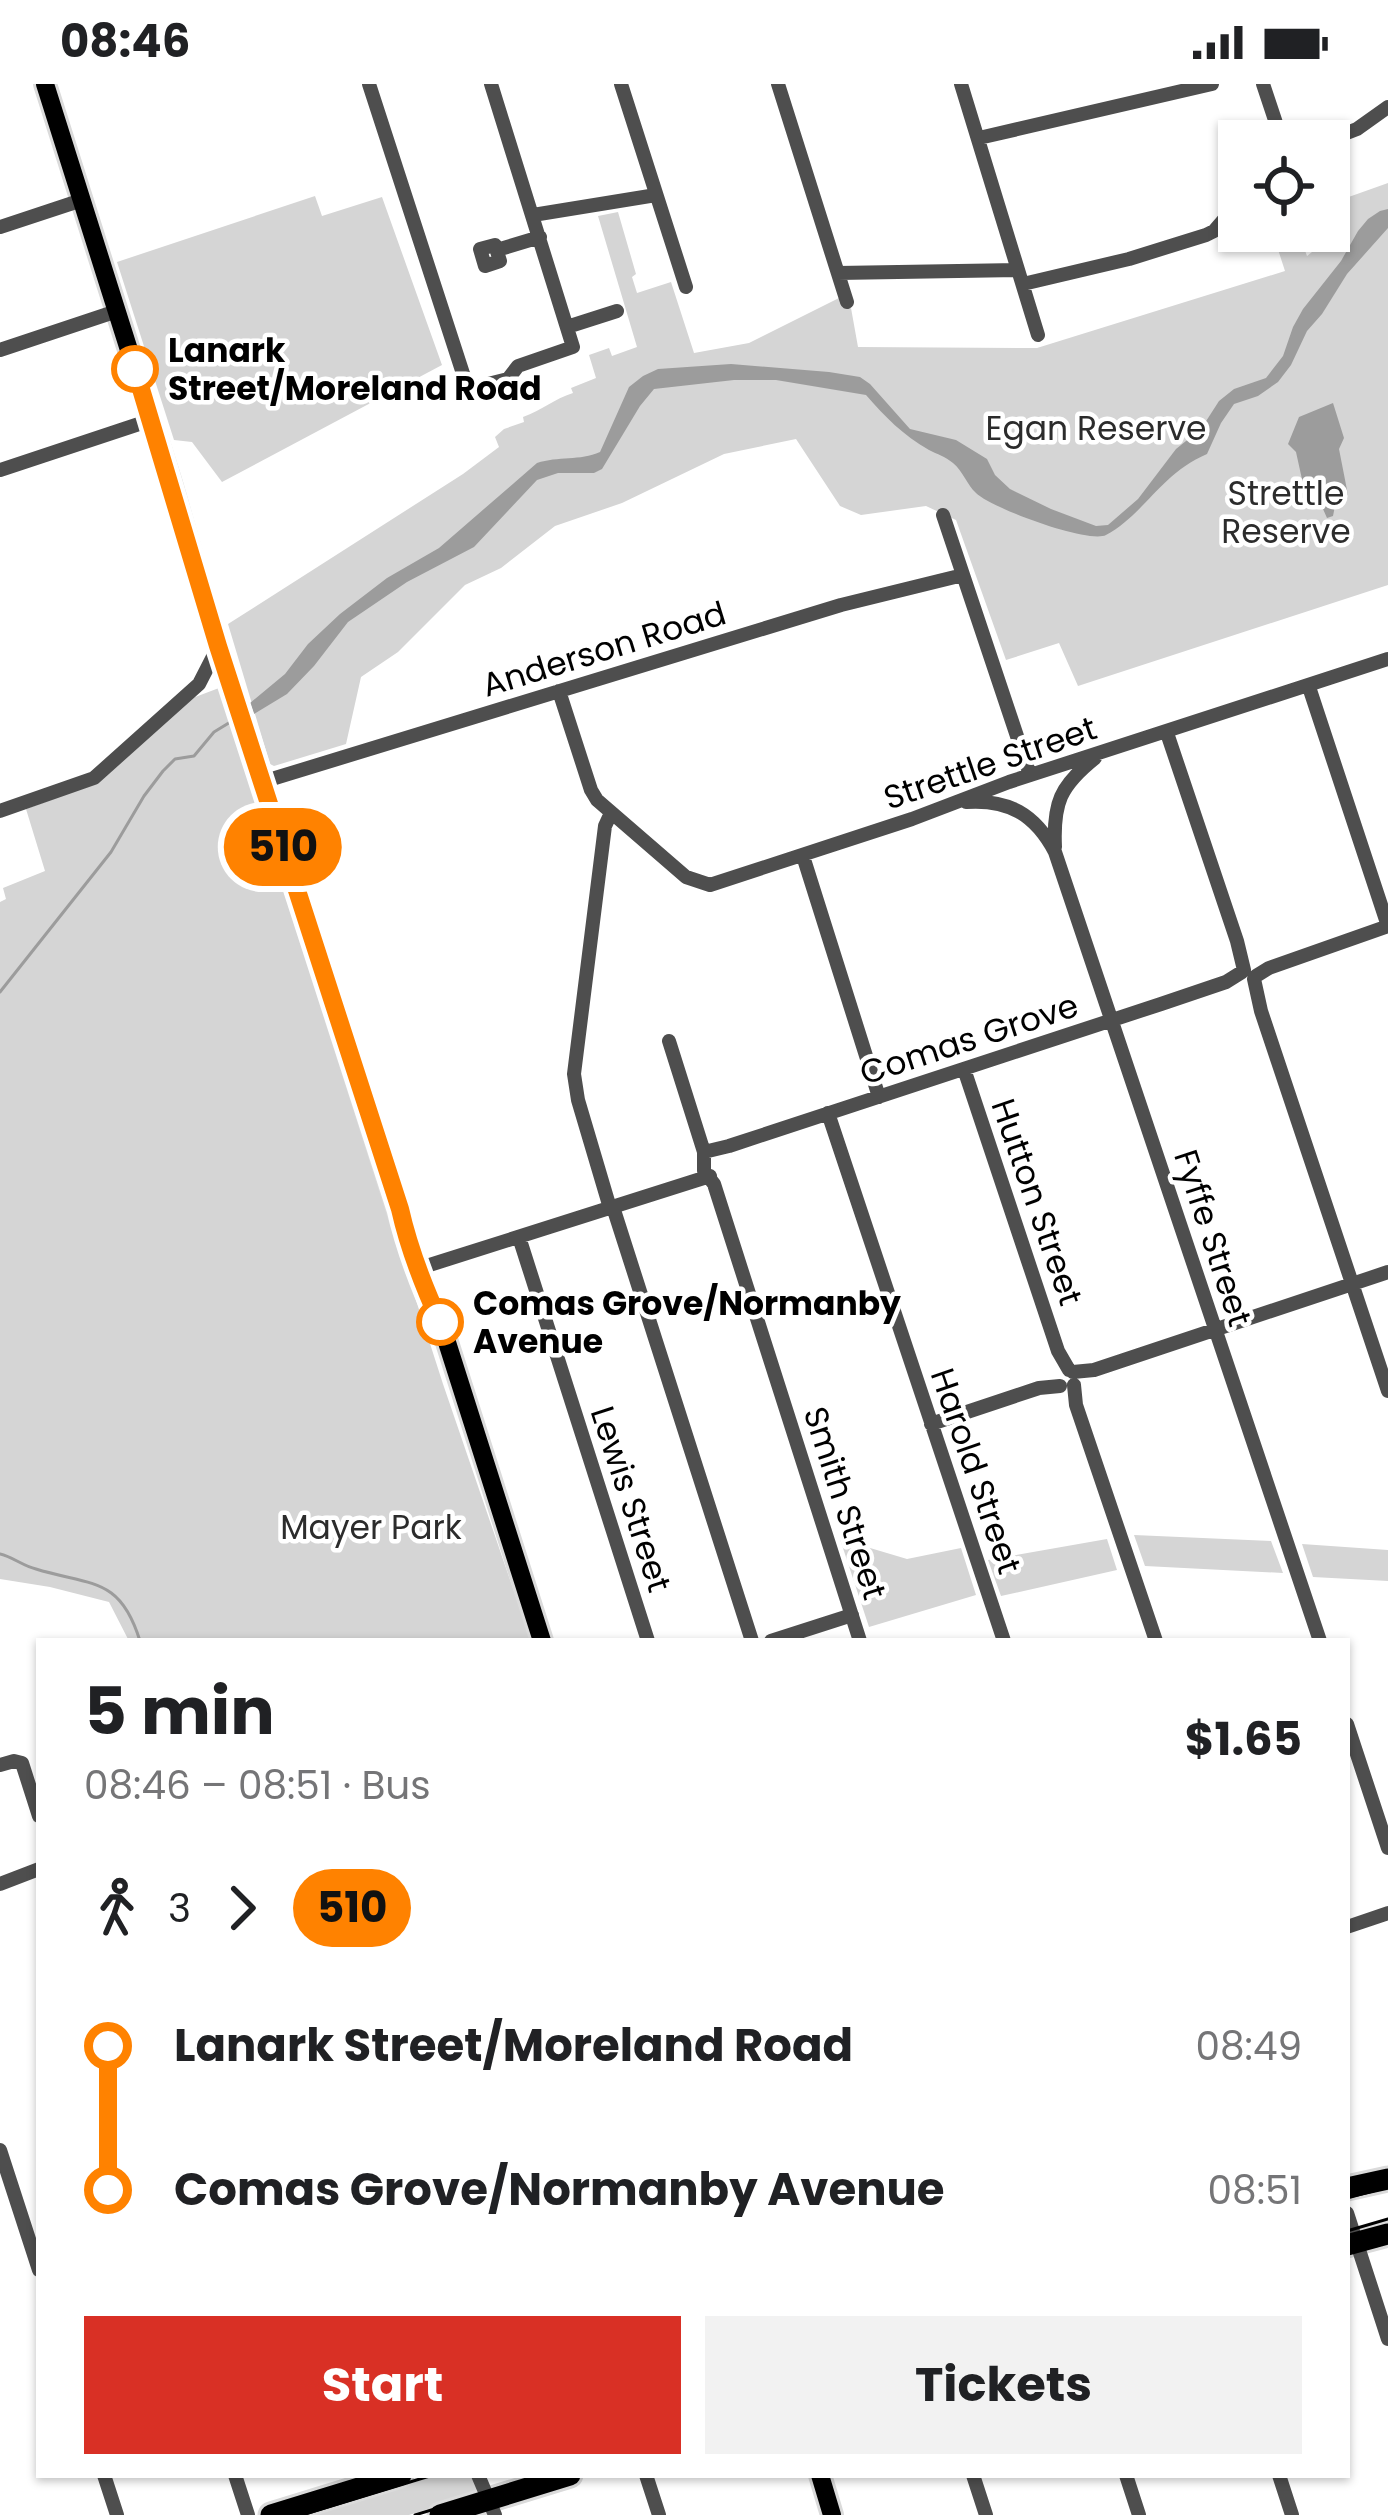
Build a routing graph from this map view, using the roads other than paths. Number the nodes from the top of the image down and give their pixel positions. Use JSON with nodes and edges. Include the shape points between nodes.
{"nodes":[{"id":1,"x":45,"y":84,"type":"edge"},
{"id":2,"x":369,"y":84,"type":"edge"},
{"id":3,"x":491,"y":84,"type":"edge"},
{"id":4,"x":621,"y":84,"type":"edge"},
{"id":5,"x":778,"y":84,"type":"edge"},
{"id":6,"x":961,"y":84,"type":"edge"},
{"id":7,"x":1212,"y":84,"type":"edge"},
{"id":8,"x":1263,"y":84,"type":"edge"},
{"id":9,"x":1388,"y":107,"type":"edge"},
{"id":10,"x":1275,"y":120,"type":"edge"},
{"id":11,"x":1350,"y":132,"type":"edge"},
{"id":12,"x":979,"y":138,"type":"junction"},
{"id":13,"x":656,"y":195,"type":"junction"},
{"id":14,"x":82,"y":200,"type":"junction"},
{"id":15,"x":533,"y":214,"type":"junction"},
{"id":16,"x":1218,"y":226,"type":"edge"},
{"id":17,"x":0,"y":227,"type":"edge"},
{"id":18,"x":539,"y":237,"type":"junction"},
{"id":19,"x":497,"y":250,"type":"dead end"},
{"id":20,"x":838,"y":273,"type":"junction"},
{"id":21,"x":1020,"y":277,"type":"junction"},
{"id":22,"x":686,"y":287,"type":"dead end"},
{"id":23,"x":847,"y":302,"type":"dead end"},
{"id":24,"x":117,"y":311,"type":"junction"},
{"id":25,"x":616,"y":311,"type":"dead end"},
{"id":26,"x":567,"y":327,"type":"junction"},
{"id":27,"x":1038,"y":335,"type":"dead end"},
{"id":28,"x":0,"y":350,"type":"edge"},
{"id":29,"x":151,"y":420,"type":"junction"},
{"id":30,"x":0,"y":470,"type":"edge"},
{"id":31,"x":943,"y":515,"type":"dead end"},
{"id":32,"x":963,"y":575,"type":"junction"},
{"id":33,"x":218,"y":646,"type":"junction"},
{"id":34,"x":1388,"y":659,"type":"edge"},
{"id":35,"x":199,"y":684,"type":"junction"},
{"id":36,"x":1309,"y":687,"type":"junction"},
{"id":37,"x":232,"y":690,"type":"junction"},
{"id":38,"x":559,"y":692,"type":"junction"},
{"id":39,"x":1167,"y":733,"type":"junction"},
{"id":40,"x":1102,"y":752,"type":"junction"},
{"id":41,"x":1030,"y":775,"type":"junction"},
{"id":42,"x":262,"y":782,"type":"junction"},
{"id":43,"x":957,"y":803,"type":"junction"},
{"id":44,"x":0,"y":811,"type":"edge"},
{"id":45,"x":611,"y":813,"type":"junction"},
{"id":46,"x":626,"y":826,"type":"junction"},
{"id":47,"x":604,"y":847,"type":"junction"},
{"id":48,"x":1055,"y":852,"type":"junction"},
{"id":49,"x":802,"y":856,"type":"junction"},
{"id":50,"x":1388,"y":926,"type":"edge"},
{"id":51,"x":1251,"y":974,"type":"junction"},
{"id":52,"x":1112,"y":1020,"type":"junction"},
{"id":53,"x":669,"y":1041,"type":"dead end"},
{"id":54,"x":964,"y":1069,"type":"junction"},
{"id":55,"x":879,"y":1097,"type":"junction"},
{"id":56,"x":828,"y":1113,"type":"junction"},
{"id":57,"x":708,"y":1164,"type":"junction"},
{"id":58,"x":611,"y":1207,"type":"junction"},
{"id":59,"x":519,"y":1237,"type":"junction"},
{"id":60,"x":421,"y":1268,"type":"junction"},
{"id":61,"x":1388,"y":1272,"type":"edge"},
{"id":62,"x":1352,"y":1284,"type":"junction"},
{"id":63,"x":1215,"y":1329,"type":"junction"},
{"id":64,"x":1067,"y":1379,"type":"junction"},
{"id":65,"x":1388,"y":1391,"type":"edge"},
{"id":66,"x":931,"y":1424,"type":"junction"},
{"id":67,"x":852,"y":1615,"type":"junction"},
{"id":68,"x":541,"y":1638,"type":"edge"},
{"id":69,"x":647,"y":1638,"type":"edge"},
{"id":70,"x":751,"y":1638,"type":"edge"},
{"id":71,"x":780,"y":1638,"type":"edge"},
{"id":72,"x":859,"y":1638,"type":"edge"},
{"id":73,"x":1003,"y":1638,"type":"edge"},
{"id":74,"x":1155,"y":1638,"type":"edge"},
{"id":75,"x":1319,"y":1638,"type":"edge"},
{"id":76,"x":1350,"y":1733,"type":"edge"},
{"id":77,"x":0,"y":1765,"type":"edge"},
{"id":78,"x":36,"y":1806,"type":"edge"},
{"id":79,"x":1388,"y":1848,"type":"edge"},
{"id":80,"x":36,"y":1873,"type":"edge"},
{"id":81,"x":3,"y":1883,"type":"edge"},
{"id":82,"x":1388,"y":1913,"type":"edge"},
{"id":83,"x":1350,"y":1926,"type":"edge"},
{"id":84,"x":0,"y":2150,"type":"edge"},
{"id":85,"x":1388,"y":2180,"type":"edge"},
{"id":86,"x":1350,"y":2187,"type":"edge"},
{"id":87,"x":1388,"y":2234,"type":"edge"},
{"id":88,"x":1352,"y":2244,"type":"edge"},
{"id":89,"x":36,"y":2261,"type":"edge"},
{"id":90,"x":1388,"y":2339,"type":"edge"},
{"id":91,"x":105,"y":2478,"type":"edge"},
{"id":92,"x":236,"y":2478,"type":"edge"},
{"id":93,"x":482,"y":2478,"type":"edge"},
{"id":94,"x":564,"y":2478,"type":"edge"},
{"id":95,"x":647,"y":2478,"type":"edge"},
{"id":96,"x":821,"y":2478,"type":"edge"},
{"id":97,"x":975,"y":2478,"type":"edge"},
{"id":98,"x":1127,"y":2478,"type":"edge"},
{"id":99,"x":1280,"y":2478,"type":"edge"},
{"id":100,"x":361,"y":2481,"type":"edge"},
{"id":101,"x":493,"y":2507,"type":"edge"},
{"id":102,"x":117,"y":2515,"type":"edge"},
{"id":103,"x":248,"y":2515,"type":"edge"},
{"id":104,"x":271,"y":2515,"type":"edge"},
{"id":105,"x":440,"y":2515,"type":"edge"},
{"id":106,"x":658,"y":2515,"type":"edge"},
{"id":107,"x":832,"y":2515,"type":"edge"},
{"id":108,"x":986,"y":2515,"type":"edge"},
{"id":109,"x":1139,"y":2515,"type":"edge"},
{"id":110,"x":1292,"y":2515,"type":"edge"}],
"edges":[{"from":1,"to":14,"type":"main road"},
{"from":2,"to":26,"type":"street","via":[[468,389],[573,347]]},
{"from":3,"to":15,"type":"street"},
{"from":4,"to":13,"type":"street"},
{"from":5,"to":20,"type":"street"},
{"from":6,"to":12,"type":"street"},
{"from":7,"to":12,"type":"street"},
{"from":8,"to":10,"type":"street"},
{"from":9,"to":11,"type":"street"},
{"from":12,"to":21,"type":"street"},
{"from":13,"to":15,"type":"street"},
{"from":13,"to":22,"type":"street"},
{"from":14,"to":17,"type":"street"},
{"from":14,"to":24,"type":"main road"},
{"from":15,"to":18,"type":"street"},
{"from":16,"to":21,"type":"street","via":[[1129,259]]},
{"from":18,"to":19,"type":"street"},
{"from":18,"to":26,"type":"street"},
{"from":20,"to":21,"type":"street"},
{"from":20,"to":23,"type":"street"},
{"from":21,"to":27,"type":"street"},
{"from":24,"to":28,"type":"street"},
{"from":24,"to":29,"type":"main road"},
{"from":25,"to":26,"type":"street"},
{"from":29,"to":30,"type":"street"},
{"from":29,"to":33,"type":"main road"},
{"from":31,"to":32,"type":"street"},
{"from":32,"to":38,"type":"street","name":"Anderson Road"},
{"from":32,"to":41,"type":"street"},
{"from":33,"to":35,"type":"street"},
{"from":33,"to":37,"type":"main road"},
{"from":34,"to":36,"type":"street","name":"Strettle Street"},
{"from":35,"to":37,"type":"street","via":[[217,678]]},
{"from":35,"to":44,"type":"street","via":[[89,781]]},
{"from":36,"to":39,"type":"street","name":"Strettle Street"},
{"from":36,"to":50,"type":"street"},
{"from":37,"to":42,"type":"main road"},
{"from":38,"to":42,"type":"street","name":"Anderson Road"},
{"from":38,"to":45,"type":"street","via":[[591,790]]},
{"from":39,"to":40,"type":"street","name":"Strettle Street"},
{"from":39,"to":51,"type":"street"},
{"from":40,"to":41,"type":"street","name":"Strettle Street"},
{"from":40,"to":48,"type":"street","name":"Fyffe Street","via":[[1058,800]]},
{"from":41,"to":43,"type":"street","name":"Strettle Street"},
{"from":42,"to":60,"type":"main road"},
{"from":43,"to":48,"type":"street","name":"Fyffe Street","via":[[1016,808]]},
{"from":43,"to":49,"type":"street","name":"Strettle Street"},
{"from":45,"to":46,"type":"street"},
{"from":45,"to":47,"type":"street"},
{"from":46,"to":47,"type":"street"},
{"from":46,"to":49,"type":"street","name":"Strettle Street","via":[[699,884]]},
{"from":47,"to":58,"type":"street","via":[[574,1074]]},
{"from":48,"to":52,"type":"street","name":"Fyffe Street"},
{"from":49,"to":55,"type":"street"},
{"from":50,"to":51,"type":"street","name":"Comas Grove"},
{"from":51,"to":52,"type":"street","name":"Comas Grove"},
{"from":51,"to":62,"type":"street"},
{"from":52,"to":54,"type":"street","name":"Comas Grove"},
{"from":52,"to":63,"type":"street","name":"Fyffe Street"},
{"from":53,"to":57,"type":"street","name":"Smith Street"},
{"from":54,"to":55,"type":"street","name":"Comas Grove"},
{"from":54,"to":64,"type":"street","name":"Hutton Street"},
{"from":55,"to":56,"type":"street","name":"Comas Grove"},
{"from":56,"to":57,"type":"street","name":"Comas Grove","via":[[728,1146]]},
{"from":56,"to":66,"type":"street","name":"Harold Street"},
{"from":57,"to":58,"type":"street","name":"Comas Grove","via":[[703,1181]]},
{"from":57,"to":67,"type":"street","name":"Smith Street"},
{"from":58,"to":59,"type":"street","name":"Comas Grove"},
{"from":58,"to":70,"type":"street"},
{"from":59,"to":60,"type":"street","name":"Comas Grove"},
{"from":59,"to":69,"type":"street","name":"Lewis Street"},
{"from":60,"to":68,"type":"main road"},
{"from":61,"to":62,"type":"street"},
{"from":62,"to":63,"type":"street"},
{"from":62,"to":65,"type":"street"},
{"from":63,"to":64,"type":"street"},
{"from":63,"to":75,"type":"street","name":"Fyffe Street"},
{"from":64,"to":66,"type":"street"},
{"from":64,"to":74,"type":"street","name":"Hutton Street"},
{"from":66,"to":73,"type":"street","name":"Harold Street"},
{"from":67,"to":71,"type":"street"},
{"from":67,"to":72,"type":"street","name":"Smith Street"},
{"from":76,"to":79,"type":"street"},
{"from":77,"to":78,"type":"street","via":[[24,1765]]},
{"from":80,"to":81,"type":"street"},
{"from":82,"to":83,"type":"street"},
{"from":84,"to":89,"type":"street"},
{"from":85,"to":86,"type":"highway"},
{"from":87,"to":88,"type":"highway"},
{"from":88,"to":90,"type":"street"},
{"from":91,"to":102,"type":"street"},
{"from":92,"to":103,"type":"street"},
{"from":93,"to":101,"type":"street"},
{"from":94,"to":101,"type":"highway"},
{"from":95,"to":106,"type":"street"},
{"from":96,"to":107,"type":"main road"},
{"from":97,"to":108,"type":"street"},
{"from":98,"to":109,"type":"street"},
{"from":99,"to":110,"type":"street"},
{"from":100,"to":104,"type":"highway"},
{"from":101,"to":105,"type":"highway"}]}
